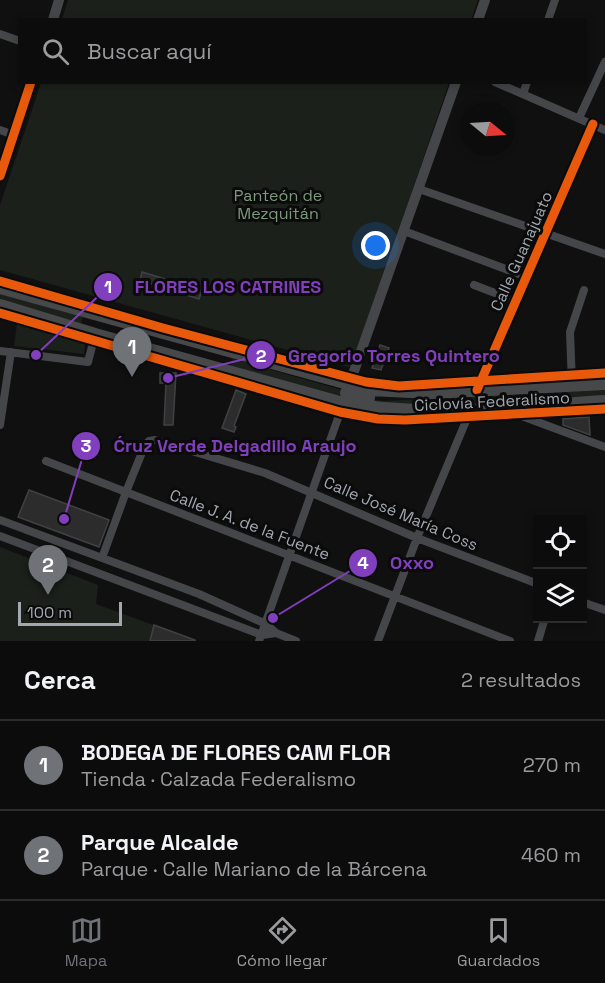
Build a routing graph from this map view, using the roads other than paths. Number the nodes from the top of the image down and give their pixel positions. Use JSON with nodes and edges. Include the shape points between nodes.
{"nodes":[{"id":1,"x":60,"y":0,"type":"edge"},
{"id":2,"x":485,"y":0,"type":"edge"},
{"id":3,"x":555,"y":0,"type":"edge"},
{"id":4,"x":54,"y":18,"type":"edge"},
{"id":5,"x":479,"y":18,"type":"edge"},
{"id":6,"x":549,"y":18,"type":"edge"},
{"id":7,"x":0,"y":34,"type":"edge"},
{"id":8,"x":18,"y":40,"type":"edge"},
{"id":9,"x":605,"y":62,"type":"edge"},
{"id":10,"x":30,"y":84,"type":"edge"},
{"id":11,"x":455,"y":84,"type":"edge"},
{"id":12,"x":500,"y":84,"type":"edge"},
{"id":13,"x":526,"y":84,"type":"edge"},
{"id":14,"x":523,"y":94,"type":"junction"},
{"id":15,"x":579,"y":118,"type":"junction"},
{"id":16,"x":593,"y":124,"type":"junction"},
{"id":17,"x":0,"y":130,"type":"edge"},
{"id":18,"x":605,"y":130,"type":"edge"},
{"id":19,"x":14,"y":135,"type":"junction"},
{"id":20,"x":0,"y":176,"type":"edge"},
{"id":21,"x":419,"y":189,"type":"junction"},
{"id":22,"x":404,"y":231,"type":"junction"},
{"id":23,"x":546,"y":233,"type":"junction"},
{"id":24,"x":605,"y":254,"type":"edge"},
{"id":25,"x":527,"y":277,"type":"junction"},
{"id":26,"x":474,"y":285,"type":"dead end"},
{"id":27,"x":0,"y":287,"type":"edge"},
{"id":28,"x":584,"y":290,"type":"dead end"},
{"id":29,"x":516,"y":301,"type":"junction"},
{"id":30,"x":0,"y":306,"type":"edge"},
{"id":31,"x":95,"y":335,"type":"junction"},
{"id":32,"x":0,"y":351,"type":"edge"},
{"id":33,"x":11,"y":352,"type":"junction"},
{"id":34,"x":605,"y":383,"type":"edge"},
{"id":35,"x":572,"y":385,"type":"junction"},
{"id":36,"x":477,"y":390,"type":"junction"},
{"id":37,"x":346,"y":394,"type":"junction"},
{"id":38,"x":605,"y":402,"type":"edge"},
{"id":39,"x":499,"y":408,"type":"junction"},
{"id":40,"x":471,"y":409,"type":"junction"},
{"id":41,"x":0,"y":425,"type":"edge"},
{"id":42,"x":605,"y":447,"type":"edge"},
{"id":43,"x":46,"y":461,"type":"dead end"},
{"id":44,"x":126,"y":492,"type":"junction"},
{"id":45,"x":312,"y":492,"type":"junction"},
{"id":46,"x":0,"y":520,"type":"edge"},
{"id":47,"x":0,"y":536,"type":"edge"},
{"id":48,"x":417,"y":538,"type":"junction"},
{"id":49,"x":52,"y":539,"type":"junction"},
{"id":50,"x":83,"y":551,"type":"junction"},
{"id":51,"x":40,"y":552,"type":"junction"},
{"id":52,"x":290,"y":556,"type":"junction"},
{"id":53,"x":102,"y":558,"type":"junction"},
{"id":54,"x":73,"y":564,"type":"junction"},
{"id":55,"x":533,"y":582,"type":"edge"},
{"id":56,"x":395,"y":596,"type":"junction"},
{"id":57,"x":587,"y":603,"type":"edge"},
{"id":58,"x":604,"y":606,"type":"edge"},
{"id":59,"x":543,"y":623,"type":"edge"},
{"id":60,"x":266,"y":624,"type":"junction"},
{"id":61,"x":276,"y":633,"type":"junction"},
{"id":62,"x":261,"y":638,"type":"edge"},
{"id":63,"x":296,"y":641,"type":"edge"},
{"id":64,"x":378,"y":641,"type":"edge"},
{"id":65,"x":510,"y":641,"type":"edge"},
{"id":66,"x":538,"y":641,"type":"edge"}],
"edges":[{"from":1,"to":4,"type":"street"},
{"from":2,"to":5,"type":"street"},
{"from":3,"to":6,"type":"street"},
{"from":7,"to":8,"type":"street"},
{"from":9,"to":15,"type":"street"},
{"from":10,"to":19,"type":"street"},
{"from":11,"to":21,"type":"street"},
{"from":12,"to":14,"type":"street"},
{"from":13,"to":14,"type":"street"},
{"from":14,"to":15,"type":"street"},
{"from":15,"to":16,"type":"street"},
{"from":16,"to":18,"type":"street"},
{"from":16,"to":23,"type":"street","name":"Calle Guanajuato"},
{"from":17,"to":19,"type":"street"},
{"from":19,"to":20,"type":"street"},
{"from":21,"to":22,"type":"street"},
{"from":21,"to":23,"type":"street"},
{"from":22,"to":25,"type":"street"},
{"from":22,"to":37,"type":"street"},
{"from":23,"to":24,"type":"street"},
{"from":23,"to":25,"type":"street","name":"Calle Guanajuato"},
{"from":25,"to":29,"type":"street","name":"Calle Guanajuato"},
{"from":26,"to":29,"type":"street"},
{"from":27,"to":37,"type":"main road"},
{"from":28,"to":35,"type":"street","via":[[570,332]]},
{"from":29,"to":36,"type":"street","name":"Calle Guanajuato"},
{"from":30,"to":31,"type":"main road"},
{"from":31,"to":33,"type":"street","via":[[88,362]]},
{"from":31,"to":37,"type":"main road"},
{"from":32,"to":33,"type":"street"},
{"from":33,"to":41,"type":"street"},
{"from":34,"to":35,"type":"main road"},
{"from":35,"to":36,"type":"main road"},
{"from":36,"to":37,"type":"main road"},
{"from":37,"to":40,"type":"main road","via":[[375,410]]},
{"from":37,"to":45,"type":"street"},
{"from":38,"to":39,"type":"main road"},
{"from":39,"to":40,"type":"main road"},
{"from":39,"to":42,"type":"street"},
{"from":40,"to":48,"type":"street"},
{"from":43,"to":44,"type":"street","name":"Calle J. A. de la Fuente"},
{"from":44,"to":45,"type":"street","name":"Calle José María Coss","via":[[149,441],[155,440],[265,473]]},
{"from":44,"to":52,"type":"street","name":"Calle J. A. de la Fuente"},
{"from":44,"to":53,"type":"street"},
{"from":45,"to":48,"type":"street","name":"Calle José María Coss"},
{"from":45,"to":52,"type":"street"},
{"from":46,"to":49,"type":"street"},
{"from":47,"to":51,"type":"street"},
{"from":48,"to":55,"type":"street","name":"Calle José María Coss"},
{"from":48,"to":56,"type":"street"},
{"from":49,"to":50,"type":"street"},
{"from":49,"to":51,"type":"street"},
{"from":50,"to":53,"type":"street"},
{"from":50,"to":54,"type":"street"},
{"from":51,"to":54,"type":"street"},
{"from":52,"to":56,"type":"street","name":"Calle J. A. de la Fuente"},
{"from":52,"to":60,"type":"street"},
{"from":53,"to":60,"type":"street"},
{"from":54,"to":62,"type":"street"},
{"from":56,"to":64,"type":"street"},
{"from":56,"to":65,"type":"street","name":"Calle J. A. de la Fuente"},
{"from":57,"to":58,"type":"street"},
{"from":59,"to":66,"type":"street"},
{"from":60,"to":61,"type":"street"},
{"from":60,"to":62,"type":"street"},
{"from":61,"to":62,"type":"street"},
{"from":61,"to":63,"type":"street"}]}
